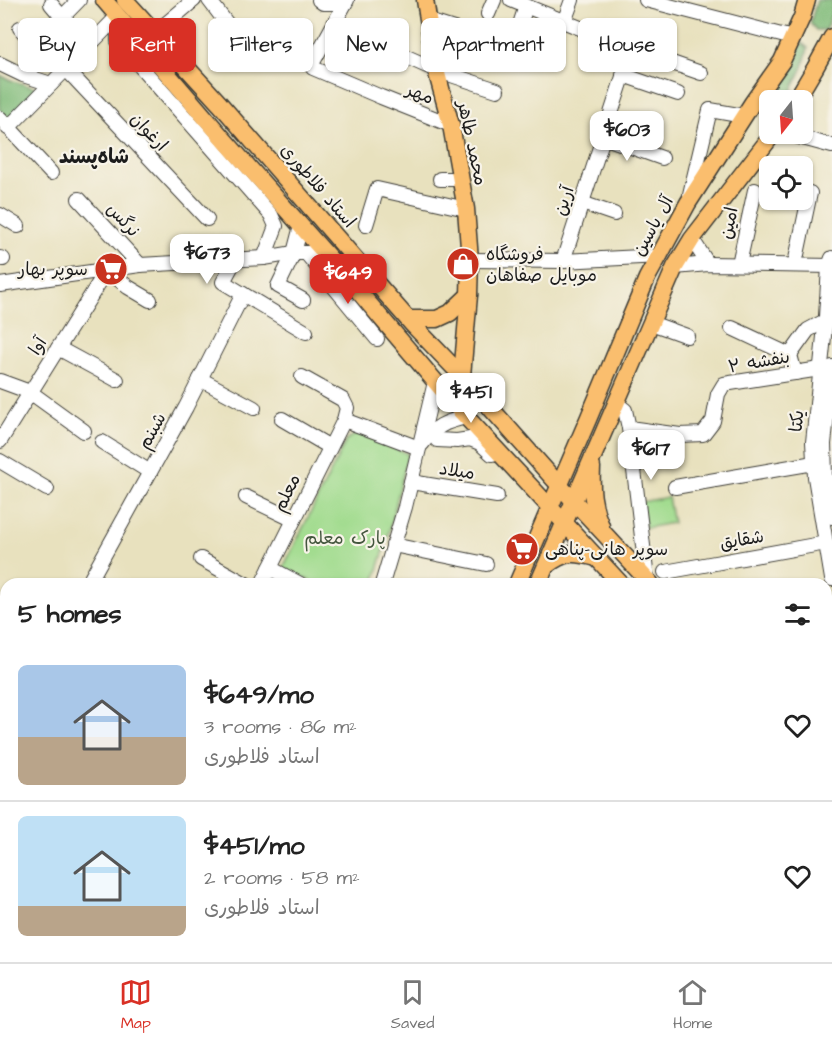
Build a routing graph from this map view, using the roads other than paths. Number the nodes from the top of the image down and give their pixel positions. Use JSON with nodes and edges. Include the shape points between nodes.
{"nodes":[{"id":1,"x":79,"y":0,"type":"edge"},
{"id":2,"x":104,"y":0,"type":"edge"},
{"id":3,"x":194,"y":0,"type":"edge"},
{"id":4,"x":209,"y":0,"type":"edge"},
{"id":5,"x":319,"y":0,"type":"edge"},
{"id":6,"x":425,"y":0,"type":"edge"},
{"id":7,"x":494,"y":0,"type":"edge"},
{"id":8,"x":572,"y":0,"type":"edge"},
{"id":9,"x":646,"y":0,"type":"edge"},
{"id":10,"x":807,"y":0,"type":"edge"},
{"id":11,"x":345,"y":1,"type":"edge"},
{"id":12,"x":519,"y":2,"type":"edge"},
{"id":13,"x":51,"y":4,"type":"dead end"},
{"id":14,"x":122,"y":8,"type":"edge"},
{"id":15,"x":488,"y":14,"type":"dead end"},
{"id":16,"x":62,"y":17,"type":"joint"},
{"id":17,"x":135,"y":18,"type":"edge"},
{"id":18,"x":173,"y":18,"type":"edge"},
{"id":19,"x":223,"y":18,"type":"edge"},
{"id":20,"x":428,"y":18,"type":"edge"},
{"id":21,"x":517,"y":18,"type":"edge"},
{"id":22,"x":555,"y":18,"type":"edge"},
{"id":23,"x":565,"y":18,"type":"edge"},
{"id":24,"x":97,"y":35,"type":"edge"},
{"id":25,"x":832,"y":37,"type":"edge"},
{"id":26,"x":793,"y":39,"type":"junction"},
{"id":27,"x":313,"y":62,"type":"edge"},
{"id":28,"x":0,"y":64,"type":"edge"},
{"id":29,"x":677,"y":65,"type":"edge"},
{"id":30,"x":313,"y":68,"type":"edge"},
{"id":31,"x":63,"y":72,"type":"edge"},
{"id":32,"x":69,"y":72,"type":"edge"},
{"id":33,"x":167,"y":72,"type":"edge"},
{"id":34,"x":191,"y":72,"type":"edge"},
{"id":35,"x":437,"y":72,"type":"edge"},
{"id":36,"x":442,"y":72,"type":"edge"},
{"id":37,"x":624,"y":72,"type":"edge"},
{"id":38,"x":701,"y":73,"type":"dead end"},
{"id":39,"x":623,"y":75,"type":"junction"},
{"id":40,"x":51,"y":84,"type":"junction"},
{"id":41,"x":497,"y":90,"type":"dead end"},
{"id":42,"x":802,"y":90,"type":"edge"},
{"id":43,"x":678,"y":94,"type":"dead end"},
{"id":44,"x":744,"y":116,"type":"junction"},
{"id":45,"x":4,"y":123,"type":"edge"},
{"id":46,"x":451,"y":125,"type":"junction"},
{"id":47,"x":603,"y":137,"type":"junction"},
{"id":48,"x":813,"y":141,"type":"edge"},
{"id":49,"x":766,"y":144,"type":"edge"},
{"id":50,"x":832,"y":146,"type":"edge"},
{"id":51,"x":662,"y":158,"type":"dead end"},
{"id":52,"x":51,"y":173,"type":"dead end"},
{"id":53,"x":440,"y":179,"type":"dead end"},
{"id":54,"x":460,"y":179,"type":"junction"},
{"id":55,"x":755,"y":190,"type":"dead end"},
{"id":56,"x":79,"y":199,"type":"dead end"},
{"id":57,"x":582,"y":203,"type":"junction"},
{"id":58,"x":688,"y":203,"type":"junction"},
{"id":59,"x":466,"y":209,"type":"junction"},
{"id":60,"x":806,"y":210,"type":"edge"},
{"id":61,"x":614,"y":214,"type":"dead end"},
{"id":62,"x":0,"y":215,"type":"edge"},
{"id":63,"x":207,"y":219,"type":"dead end"},
{"id":64,"x":18,"y":225,"type":"dead end"},
{"id":65,"x":366,"y":225,"type":"dead end"},
{"id":66,"x":302,"y":226,"type":"junction"},
{"id":67,"x":692,"y":239,"type":"junction"},
{"id":68,"x":300,"y":253,"type":"junction"},
{"id":69,"x":325,"y":253,"type":"junction"},
{"id":70,"x":660,"y":256,"type":"junction"},
{"id":71,"x":264,"y":258,"type":"junction"},
{"id":72,"x":627,"y":259,"type":"junction"},
{"id":73,"x":235,"y":260,"type":"junction"},
{"id":74,"x":470,"y":260,"type":"junction"},
{"id":75,"x":563,"y":261,"type":"junction"},
{"id":76,"x":831,"y":263,"type":"edge"},
{"id":77,"x":708,"y":264,"type":"junction"},
{"id":78,"x":739,"y":264,"type":"junction"},
{"id":79,"x":795,"y":264,"type":"junction"},
{"id":80,"x":140,"y":266,"type":"junction"},
{"id":81,"x":675,"y":267,"type":"junction"},
{"id":82,"x":107,"y":270,"type":"junction"},
{"id":83,"x":647,"y":278,"type":"junction"},
{"id":84,"x":0,"y":285,"type":"edge"},
{"id":85,"x":243,"y":294,"type":"junction"},
{"id":86,"x":470,"y":295,"type":"junction"},
{"id":87,"x":150,"y":300,"type":"dead end"},
{"id":88,"x":303,"y":300,"type":"dead end"},
{"id":89,"x":828,"y":318,"type":"edge"},
{"id":90,"x":408,"y":319,"type":"junction"},
{"id":91,"x":651,"y":323,"type":"junction"},
{"id":92,"x":732,"y":328,"type":"dead end"},
{"id":93,"x":306,"y":332,"type":"dead end"},
{"id":94,"x":687,"y":336,"type":"dead end"},
{"id":95,"x":376,"y":339,"type":"dead end"},
{"id":96,"x":58,"y":348,"type":"junction"},
{"id":97,"x":790,"y":355,"type":"junction"},
{"id":98,"x":826,"y":368,"type":"edge"},
{"id":99,"x":795,"y":373,"type":"junction"},
{"id":100,"x":462,"y":376,"type":"junction"},
{"id":101,"x":302,"y":377,"type":"dead end"},
{"id":102,"x":200,"y":379,"type":"junction"},
{"id":103,"x":117,"y":380,"type":"dead end"},
{"id":104,"x":0,"y":381,"type":"edge"},
{"id":105,"x":435,"y":382,"type":"junction"},
{"id":106,"x":30,"y":392,"type":"junction"},
{"id":107,"x":616,"y":403,"type":"junction"},
{"id":108,"x":254,"y":408,"type":"dead end"},
{"id":109,"x":466,"y":417,"type":"junction"},
{"id":110,"x":589,"y":417,"type":"junction"},
{"id":111,"x":282,"y":419,"type":"dead end"},
{"id":112,"x":344,"y":420,"type":"junction"},
{"id":113,"x":606,"y":426,"type":"junction"},
{"id":114,"x":629,"y":428,"type":"junction"},
{"id":115,"x":84,"y":431,"type":"dead end"},
{"id":116,"x":437,"y":440,"type":"dead end"},
{"id":117,"x":0,"y":441,"type":"edge"},
{"id":118,"x":102,"y":442,"type":"dead end"},
{"id":119,"x":828,"y":444,"type":"edge"},
{"id":120,"x":330,"y":447,"type":"junction"},
{"id":121,"x":419,"y":448,"type":"junction"},
{"id":122,"x":575,"y":448,"type":"junction"},
{"id":123,"x":502,"y":455,"type":"junction"},
{"id":124,"x":535,"y":459,"type":"junction"},
{"id":125,"x":592,"y":460,"type":"junction"},
{"id":126,"x":0,"y":461,"type":"edge"},
{"id":127,"x":814,"y":463,"type":"junction"},
{"id":128,"x":150,"y":472,"type":"junction"},
{"id":129,"x":411,"y":482,"type":"junction"},
{"id":130,"x":559,"y":485,"type":"junction"},
{"id":131,"x":530,"y":486,"type":"junction"},
{"id":132,"x":675,"y":487,"type":"dead end"},
{"id":133,"x":830,"y":488,"type":"edge"},
{"id":134,"x":47,"y":489,"type":"dead end"},
{"id":135,"x":246,"y":496,"type":"dead end"},
{"id":136,"x":497,"y":496,"type":"dead end"},
{"id":137,"x":574,"y":501,"type":"junction"},
{"id":138,"x":550,"y":507,"type":"junction"},
{"id":139,"x":832,"y":518,"type":"edge"},
{"id":140,"x":294,"y":520,"type":"junction"},
{"id":141,"x":565,"y":523,"type":"junction"},
{"id":142,"x":605,"y":535,"type":"junction"},
{"id":143,"x":534,"y":542,"type":"junction"},
{"id":144,"x":826,"y":543,"type":"junction"},
{"id":145,"x":393,"y":546,"type":"junction"},
{"id":146,"x":597,"y":558,"type":"junction"},
{"id":147,"x":201,"y":559,"type":"dead end"},
{"id":148,"x":486,"y":564,"type":"dead end"},
{"id":149,"x":545,"y":567,"type":"junction"},
{"id":150,"x":270,"y":568,"type":"junction"},
{"id":151,"x":664,"y":572,"type":"dead end"},
{"id":152,"x":91,"y":578,"type":"edge"},
{"id":153,"x":235,"y":578,"type":"edge"},
{"id":154,"x":264,"y":578,"type":"edge"},
{"id":155,"x":289,"y":578,"type":"edge"},
{"id":156,"x":384,"y":578,"type":"edge"},
{"id":157,"x":519,"y":578,"type":"edge"},
{"id":158,"x":540,"y":578,"type":"edge"},
{"id":159,"x":615,"y":578,"type":"edge"},
{"id":160,"x":646,"y":578,"type":"edge"},
{"id":161,"x":649,"y":578,"type":"edge"},
{"id":162,"x":832,"y":578,"type":"edge"}],
"edges":[{"from":1,"to":16,"type":"street"},
{"from":2,"to":14,"type":"main road","name":"استاد فلاطوری"},
{"from":3,"to":18,"type":"street"},
{"from":4,"to":19,"type":"street"},
{"from":5,"to":11,"type":"street"},
{"from":6,"to":20,"type":"main road","name":"محمد طاهر"},
{"from":7,"to":15,"type":"street"},
{"from":8,"to":23,"type":"street"},
{"from":9,"to":26,"type":"street"},
{"from":10,"to":26,"type":"main road","name":"آل یاسین"},
{"from":11,"to":27,"type":"street"},
{"from":12,"to":21,"type":"street"},
{"from":12,"to":22,"type":"street"},
{"from":13,"to":16,"type":"street"},
{"from":14,"to":17,"type":"main road","name":"استاد فلاطوری"},
{"from":14,"to":24,"type":"street"},
{"from":14,"to":71,"type":"street","via":[[118,41],[271,215],[276,226]]},
{"from":25,"to":42,"type":"main road"},
{"from":26,"to":44,"type":"main road","name":"آل یاسین"},
{"from":28,"to":40,"type":"street"},
{"from":29,"to":38,"type":"street"},
{"from":30,"to":46,"type":"street","name":"مهر"},
{"from":31,"to":40,"type":"street"},
{"from":32,"to":63,"type":"street","name":"ارغوان"},
{"from":33,"to":66,"type":"main road","name":"استاد فلاطوری"},
{"from":34,"to":90,"type":"main road","name":"استاد فلاطوری"},
{"from":35,"to":46,"type":"main road","name":"محمد طاهر"},
{"from":36,"to":41,"type":"street"},
{"from":37,"to":39,"type":"street","name":"آرین"},
{"from":39,"to":43,"type":"street"},
{"from":39,"to":47,"type":"street","name":"آرین"},
{"from":40,"to":45,"type":"street"},
{"from":44,"to":58,"type":"main road","name":"آل یاسین"},
{"from":44,"to":58,"type":"street","via":[[710,110]]},
{"from":45,"to":52,"type":"street"},
{"from":46,"to":54,"type":"main road","name":"محمد طاهر"},
{"from":47,"to":51,"type":"street"},
{"from":47,"to":57,"type":"street","name":"آرین"},
{"from":48,"to":50,"type":"street"},
{"from":49,"to":67,"type":"main road"},
{"from":53,"to":54,"type":"street"},
{"from":54,"to":59,"type":"main road","name":"محمد طاهر"},
{"from":55,"to":78,"type":"street","name":"امین"},
{"from":56,"to":80,"type":"street","name":"نرگس"},
{"from":57,"to":61,"type":"street"},
{"from":57,"to":75,"type":"street","name":"آرین"},
{"from":58,"to":70,"type":"main road","name":"آل یاسین"},
{"from":59,"to":65,"type":"street","via":[[377,189]]},
{"from":59,"to":74,"type":"main road","name":"محمد طاهر"},
{"from":60,"to":79,"type":"street"},
{"from":62,"to":64,"type":"street"},
{"from":66,"to":68,"type":"street"},
{"from":66,"to":69,"type":"main road","name":"استاد فلاطوری"},
{"from":67,"to":77,"type":"street"},
{"from":67,"to":81,"type":"main road"},
{"from":68,"to":69,"type":"street"},
{"from":68,"to":71,"type":"street"},
{"from":68,"to":88,"type":"street","via":[[278,286]]},
{"from":68,"to":95,"type":"street"},
{"from":69,"to":105,"type":"main road","name":"استاد فلاطوری"},
{"from":70,"to":72,"type":"street"},
{"from":70,"to":83,"type":"main road","name":"آل یاسین"},
{"from":71,"to":73,"type":"street"},
{"from":72,"to":75,"type":"street"},
{"from":72,"to":83,"type":"street"},
{"from":73,"to":80,"type":"street"},
{"from":73,"to":85,"type":"street","via":[[223,282]]},
{"from":74,"to":75,"type":"street"},
{"from":74,"to":86,"type":"main road","name":"محمد طاهر"},
{"from":76,"to":79,"type":"street"},
{"from":76,"to":89,"type":"street","name":"یکتا"},
{"from":77,"to":78,"type":"street"},
{"from":77,"to":81,"type":"street"},
{"from":78,"to":79,"type":"street"},
{"from":80,"to":82,"type":"street"},
{"from":81,"to":91,"type":"main road"},
{"from":82,"to":84,"type":"street"},
{"from":82,"to":87,"type":"street"},
{"from":82,"to":96,"type":"street","name":"آوا"},
{"from":83,"to":110,"type":"main road","name":"آل یاسین"},
{"from":85,"to":93,"type":"street"},
{"from":85,"to":102,"type":"street","name":"شبنم"},
{"from":86,"to":90,"type":"main road","via":[[450,314],[437,319]]},
{"from":86,"to":100,"type":"main road","name":"محمد طاهر"},
{"from":89,"to":97,"type":"street","via":[[808,330]]},
{"from":89,"to":98,"type":"street","name":"یکتا"},
{"from":90,"to":100,"type":"main road","name":"استاد فلاطوری"},
{"from":91,"to":94,"type":"street"},
{"from":91,"to":107,"type":"main road"},
{"from":92,"to":97,"type":"street"},
{"from":96,"to":103,"type":"street"},
{"from":96,"to":106,"type":"street","name":"آوا"},
{"from":97,"to":99,"type":"street"},
{"from":98,"to":99,"type":"street","name":"بنفشه ۲"},
{"from":98,"to":119,"type":"street","name":"یکتا"},
{"from":98,"to":127,"type":"street","name":"یکتا","via":[[813,442]]},
{"from":99,"to":114,"type":"street","name":"بنفشه ۲","via":[[724,384],[713,421],[703,434]]},
{"from":100,"to":124,"type":"main road","name":"استاد فلاطوری"},
{"from":101,"to":112,"type":"street","via":[[343,400],[347,408]]},
{"from":102,"to":108,"type":"street"},
{"from":102,"to":128,"type":"street","name":"شبنم"},
{"from":104,"to":106,"type":"street"},
{"from":105,"to":109,"type":"main road","name":"استاد فلاطوری"},
{"from":105,"to":121,"type":"street"},
{"from":106,"to":115,"type":"street"},
{"from":106,"to":117,"type":"street","name":"آوا"},
{"from":107,"to":113,"type":"main road"},
{"from":107,"to":114,"type":"street","via":[[625,410]]},
{"from":109,"to":121,"type":"street","via":[[438,426]]},
{"from":109,"to":123,"type":"main road","name":"استاد فلاطوری"},
{"from":110,"to":113,"type":"main road","via":[[587,422],[592,430],[598,432]]},
{"from":110,"to":122,"type":"main road","name":"آل یاسین"},
{"from":111,"to":120,"type":"street"},
{"from":112,"to":120,"type":"street","name":"معلم"},
{"from":112,"to":121,"type":"street"},
{"from":113,"to":125,"type":"main road"},
{"from":114,"to":161,"type":"street"},
{"from":116,"to":123,"type":"street","via":[[470,439],[495,456]]},
{"from":118,"to":128,"type":"street"},
{"from":119,"to":133,"type":"street","name":"یکتا","via":[[825,476]]},
{"from":120,"to":140,"type":"street","name":"معلم"},
{"from":121,"to":129,"type":"street"},
{"from":122,"to":124,"type":"main road","via":[[558,461]]},
{"from":122,"to":130,"type":"main road","name":"آل یاسین"},
{"from":123,"to":131,"type":"main road","name":"استاد فلاطوری"},
{"from":124,"to":130,"type":"main road","name":"استاد فلاطوری"},
{"from":125,"to":137,"type":"main road"},
{"from":125,"to":142,"type":"main road","via":[[592,498]]},
{"from":126,"to":134,"type":"street"},
{"from":127,"to":132,"type":"street"},
{"from":127,"to":144,"type":"street","name":"یکتا"},
{"from":128,"to":152,"type":"street","name":"شبنم"},
{"from":129,"to":136,"type":"street","name":"میلاد"},
{"from":129,"to":145,"type":"street"},
{"from":130,"to":137,"type":"main road","name":"استاد فلاطوری"},
{"from":130,"to":138,"type":"main road","name":"آل یاسین"},
{"from":131,"to":138,"type":"main road","name":"استاد فلاطوری"},
{"from":131,"to":143,"type":"main road","via":[[537,514]]},
{"from":133,"to":139,"type":"street","name":"یکتا"},
{"from":135,"to":140,"type":"street"},
{"from":137,"to":141,"type":"main road"},
{"from":137,"to":142,"type":"main road","name":"استاد فلاطوری"},
{"from":138,"to":141,"type":"main road","name":"استاد فلاطوری"},
{"from":138,"to":143,"type":"main road","name":"آل یاسین"},
{"from":140,"to":150,"type":"street","name":"معلم"},
{"from":141,"to":146,"type":"main road","name":"استاد فلاطوری"},
{"from":141,"to":149,"type":"main road"},
{"from":142,"to":160,"type":"main road","name":"استاد فلاطوری"},
{"from":143,"to":157,"type":"main road"},
{"from":144,"to":151,"type":"street","name":"شقایق"},
{"from":144,"to":162,"type":"street","name":"یکتا"},
{"from":145,"to":148,"type":"street"},
{"from":145,"to":156,"type":"street"},
{"from":146,"to":149,"type":"main road","via":[[567,553]]},
{"from":146,"to":159,"type":"main road","name":"استاد فلاطوری"},
{"from":147,"to":153,"type":"street"},
{"from":149,"to":158,"type":"main road"},
{"from":150,"to":154,"type":"street","name":"معلم"},
{"from":150,"to":155,"type":"street"}]}
